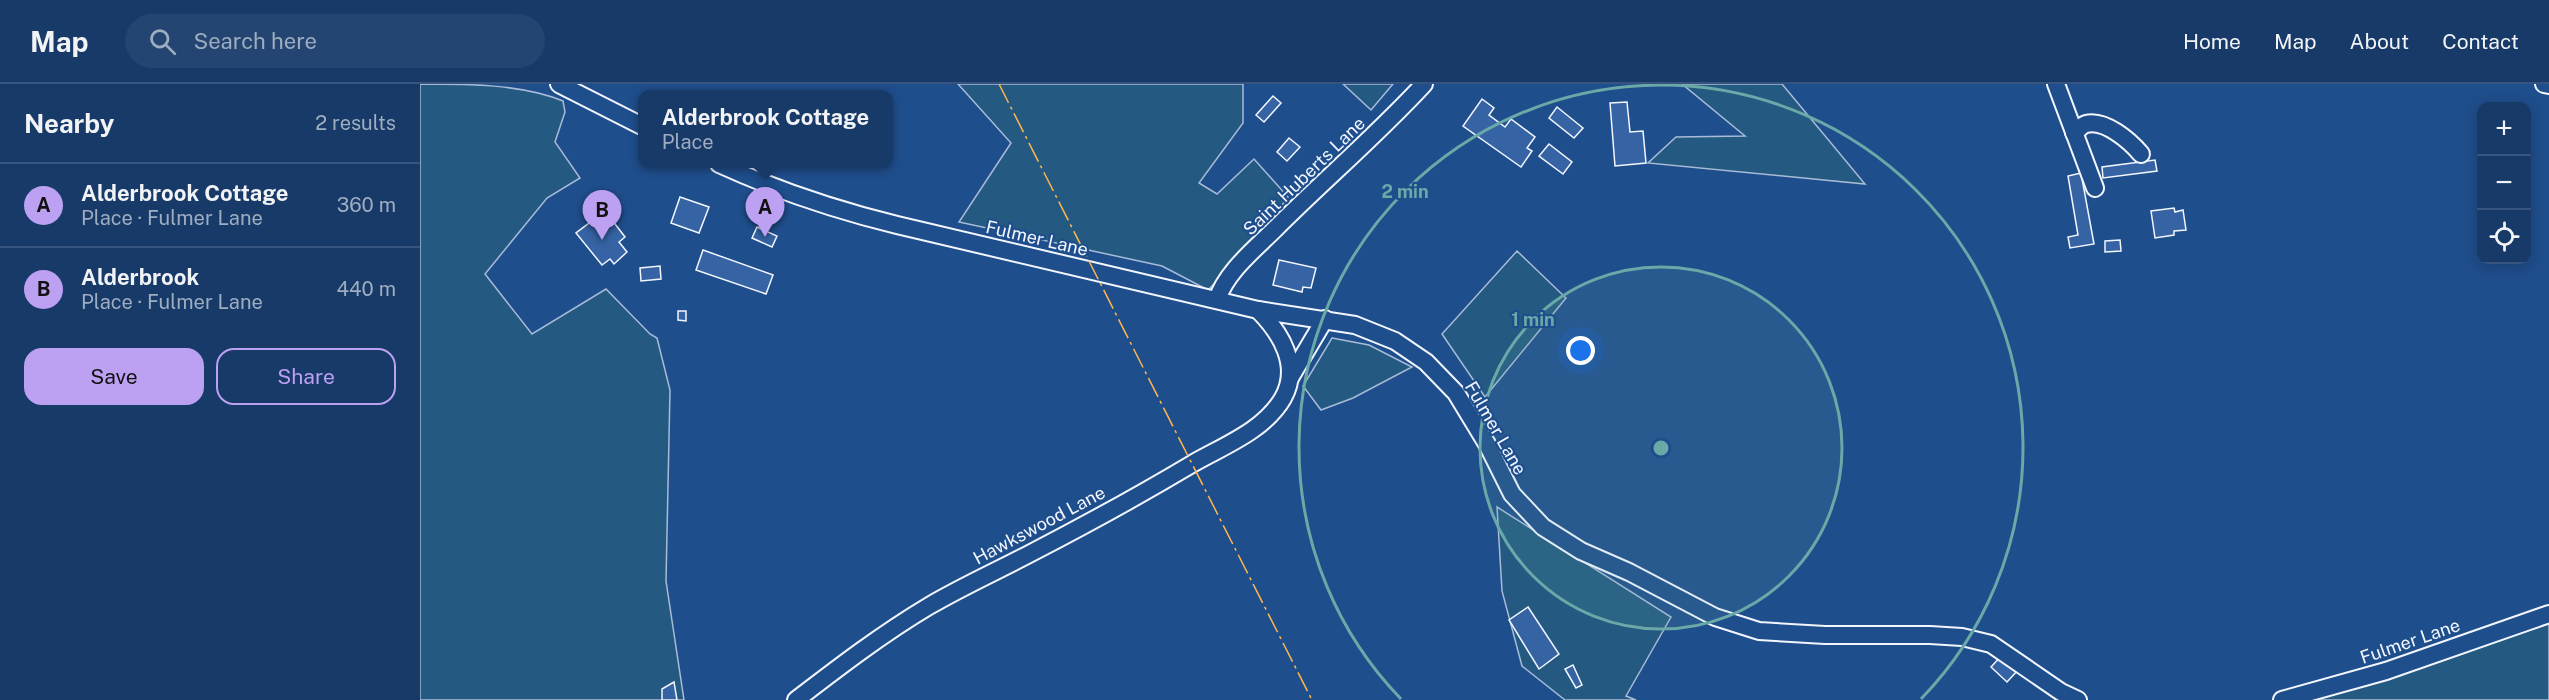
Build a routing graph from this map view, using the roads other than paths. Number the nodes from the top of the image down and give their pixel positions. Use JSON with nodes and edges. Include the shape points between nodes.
{"nodes":[{"id":1,"x":559,"y":84,"type":"edge"},
{"id":2,"x":1424,"y":84,"type":"edge"},
{"id":3,"x":2544,"y":84,"type":"edge"},
{"id":4,"x":2549,"y":85,"type":"edge"},
{"id":5,"x":578,"y":88,"type":"edge"},
{"id":6,"x":2058,"y":90,"type":"edge"},
{"id":7,"x":638,"y":124,"type":"edge"},
{"id":8,"x":2074,"y":133,"type":"junction"},
{"id":9,"x":2141,"y":154,"type":"dead end"},
{"id":10,"x":729,"y":168,"type":"edge"},
{"id":11,"x":2095,"y":188,"type":"dead end"},
{"id":12,"x":1217,"y":300,"type":"junction"},
{"id":13,"x":1258,"y":310,"type":"junction"},
{"id":14,"x":1325,"y":319,"type":"junction"},
{"id":15,"x":1290,"y":379,"type":"junction"},
{"id":16,"x":2549,"y":614,"type":"edge"},
{"id":17,"x":796,"y":700,"type":"edge"},
{"id":18,"x":2078,"y":700,"type":"edge"},
{"id":19,"x":2282,"y":700,"type":"edge"}],
"edges":[{"from":1,"to":5,"type":"street"},
{"from":2,"to":12,"type":"street","name":"Saint Huberts Lane","via":[[1228,278]]},
{"from":3,"to":4,"type":"street"},
{"from":5,"to":7,"type":"street"},
{"from":6,"to":8,"type":"street"},
{"from":8,"to":9,"type":"street","via":[[2086,124],[2096,124],[2131,143]]},
{"from":8,"to":11,"type":"street"},
{"from":10,"to":12,"type":"street","name":"Fulmer Lane","via":[[847,213]]},
{"from":12,"to":13,"type":"street","name":"Fulmer Lane"},
{"from":13,"to":14,"type":"street","name":"Fulmer Lane"},
{"from":13,"to":15,"type":"street","via":[[1285,346]]},
{"from":14,"to":15,"type":"street","name":"Hawkswood Lane"},
{"from":14,"to":18,"type":"street","name":"Fulmer Lane","via":[[1355,325],[1395,341],[1426,362],[1456,393],[1512,494],[1543,527],[1581,551],[1715,617],[1759,631],[1930,635],[1991,644]]},
{"from":15,"to":17,"type":"street","name":"Hawkswood Lane","via":[[1272,413],[1241,437],[930,606]]},
{"from":16,"to":19,"type":"street","name":"Fulmer Lane","via":[[2386,671]]}]}
